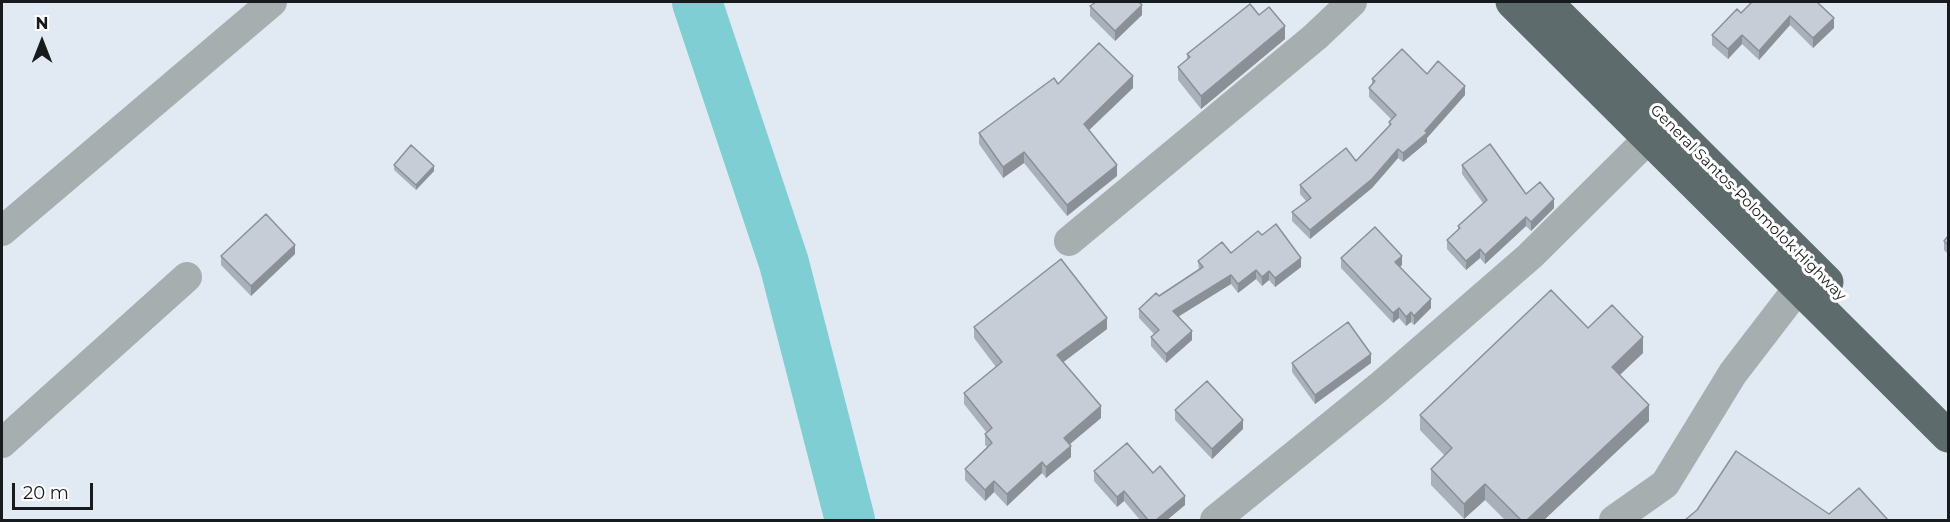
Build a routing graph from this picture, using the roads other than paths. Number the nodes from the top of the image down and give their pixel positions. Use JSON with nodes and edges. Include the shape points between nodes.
{"nodes":[{"id":1,"x":272,"y":2,"type":"edge"},
{"id":2,"x":1352,"y":2,"type":"edge"},
{"id":3,"x":1512,"y":2,"type":"edge"},
{"id":4,"x":1546,"y":2,"type":"edge"},
{"id":5,"x":1649,"y":138,"type":"junction"},
{"id":6,"x":2,"y":231,"type":"edge"},
{"id":7,"x":1069,"y":241,"type":"dead end"},
{"id":8,"x":188,"y":277,"type":"dead end"},
{"id":9,"x":1799,"y":287,"type":"junction"},
{"id":10,"x":1948,"y":404,"type":"edge"},
{"id":11,"x":1948,"y":436,"type":"edge"},
{"id":12,"x":2,"y":443,"type":"edge"},
{"id":13,"x":1215,"y":520,"type":"edge"},
{"id":14,"x":1614,"y":520,"type":"edge"}],
"edges":[{"from":1,"to":6,"type":"street"},
{"from":2,"to":7,"type":"street","via":[[1315,38]]},
{"from":3,"to":5,"type":"highway"},
{"from":4,"to":10,"type":"highway","name":"General Santos-Polomolok Highway"},
{"from":5,"to":9,"type":"highway"},
{"from":5,"to":13,"type":"street","via":[[1530,256],[1379,387]]},
{"from":8,"to":12,"type":"street"},
{"from":9,"to":11,"type":"highway"},
{"from":9,"to":14,"type":"street","via":[[1733,373],[1665,484]]}]}
